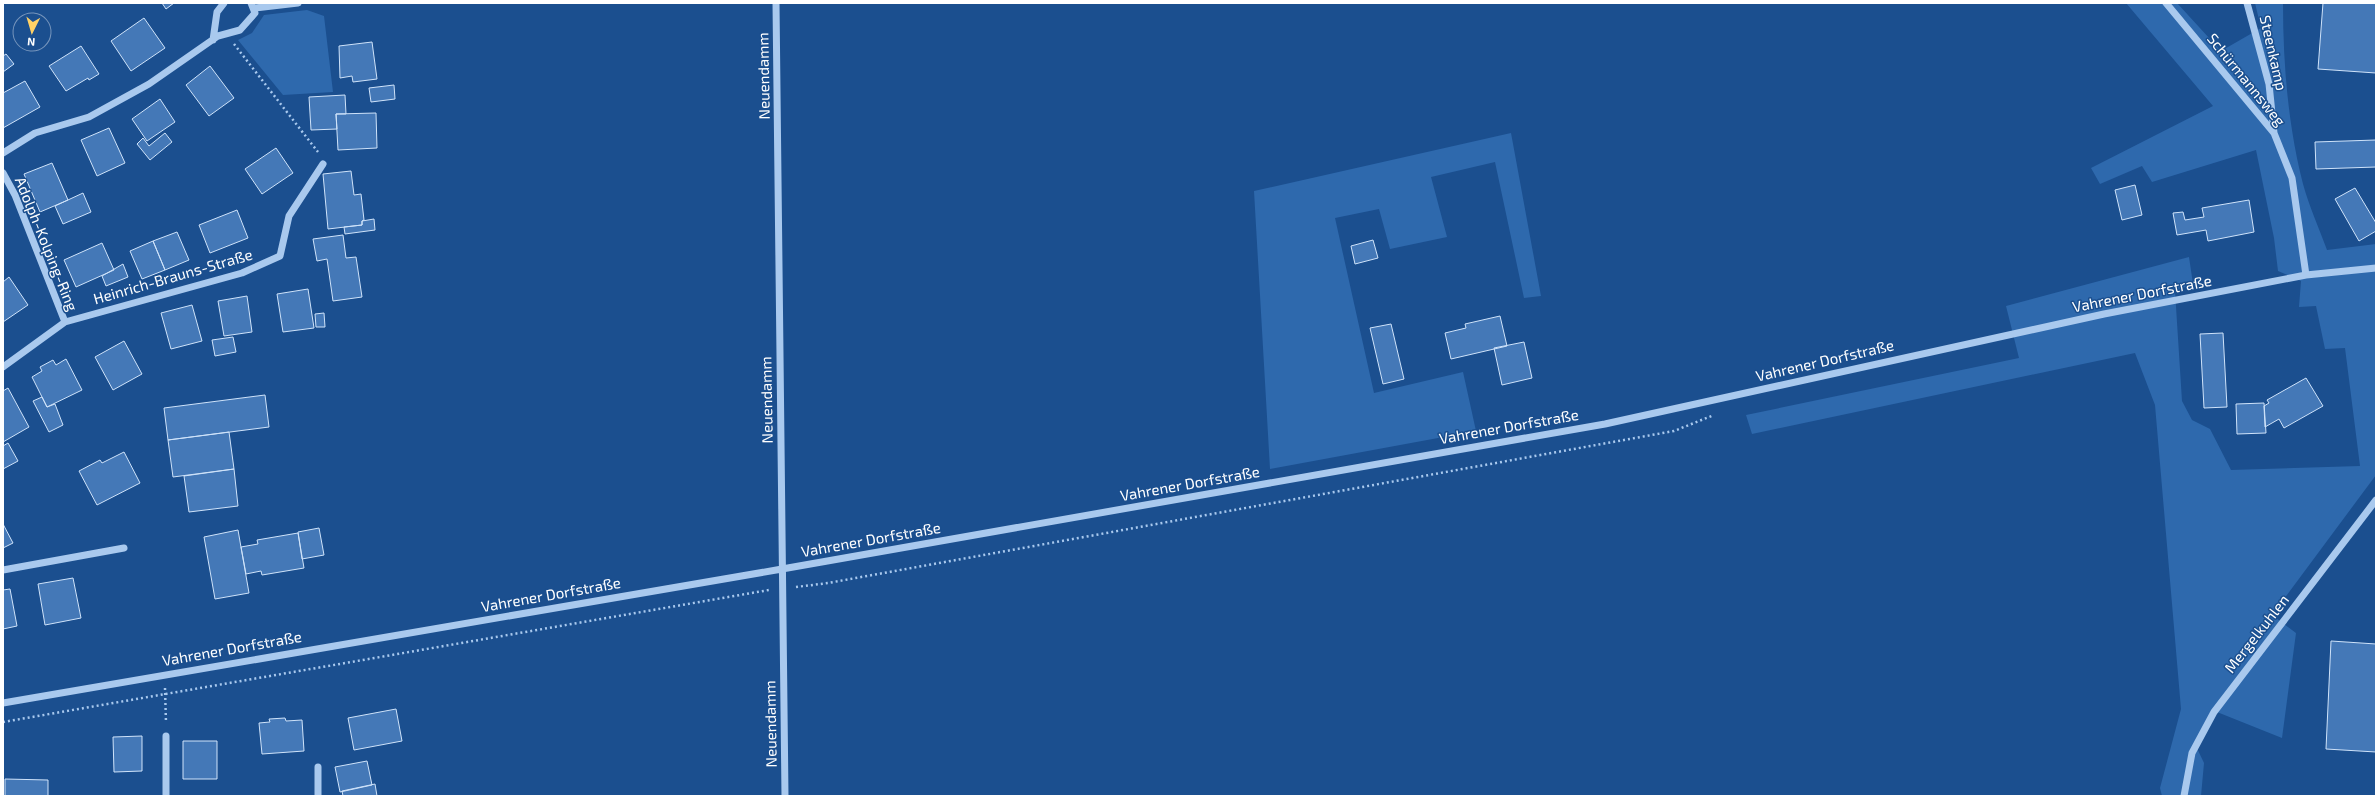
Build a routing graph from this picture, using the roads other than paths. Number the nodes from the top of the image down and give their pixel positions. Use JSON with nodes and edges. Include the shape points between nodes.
{"nodes":[{"id":1,"x":224,"y":3,"type":"edge"},
{"id":2,"x":298,"y":3,"type":"edge"},
{"id":3,"x":776,"y":3,"type":"edge"},
{"id":4,"x":2166,"y":3,"type":"edge"},
{"id":5,"x":2247,"y":3,"type":"edge"},
{"id":6,"x":253,"y":5,"type":"edge"},
{"id":7,"x":213,"y":40,"type":"junction"},
{"id":8,"x":2274,"y":133,"type":"junction"},
{"id":9,"x":3,"y":153,"type":"edge"},
{"id":10,"x":323,"y":164,"type":"road end"},
{"id":11,"x":3,"y":174,"type":"edge"},
{"id":12,"x":2376,"y":268,"type":"edge"},
{"id":13,"x":2306,"y":276,"type":"junction"},
{"id":14,"x":65,"y":322,"type":"junction"},
{"id":15,"x":3,"y":367,"type":"edge"},
{"id":16,"x":2376,"y":500,"type":"edge"},
{"id":17,"x":124,"y":548,"type":"dead end"},
{"id":18,"x":782,"y":569,"type":"junction"},
{"id":19,"x":3,"y":570,"type":"edge"},
{"id":20,"x":3,"y":703,"type":"edge"},
{"id":21,"x":166,"y":736,"type":"road end"},
{"id":22,"x":318,"y":767,"type":"dead end"},
{"id":23,"x":166,"y":796,"type":"edge"},
{"id":24,"x":318,"y":796,"type":"edge"},
{"id":25,"x":785,"y":796,"type":"edge"},
{"id":26,"x":2184,"y":796,"type":"edge"}],
"edges":[{"from":1,"to":7,"type":"street","via":[[217,12]]},
{"from":2,"to":6,"type":"street"},
{"from":3,"to":18,"type":"street","name":"Neuendamm"},
{"from":4,"to":8,"type":"street","name":"Schürmannsweg"},
{"from":5,"to":8,"type":"street","name":"Steenkamp","via":[[2269,84]]},
{"from":6,"to":7,"type":"street","via":[[255,13],[240,30]]},
{"from":7,"to":9,"type":"street","via":[[149,84],[96,113],[35,133]]},
{"from":8,"to":13,"type":"street","name":"Schürmannsweg","via":[[2292,178]]},
{"from":10,"to":14,"type":"street","name":"Heinrich-Brauns-Straße","via":[[289,216],[280,256],[242,273]]},
{"from":11,"to":14,"type":"street","name":"Adolph-Kolping-Ring","via":[[15,195]]},
{"from":12,"to":13,"type":"street","name":"Vahrener Dorfstraße"},
{"from":13,"to":18,"type":"street","name":"Vahrener Dorfstraße","via":[[2022,331],[1605,424]]},
{"from":14,"to":15,"type":"street","name":"Adolph-Kolping-Ring"},
{"from":16,"to":26,"type":"street","name":"Mergelkuhlen","via":[[2214,712],[2192,753]]},
{"from":17,"to":19,"type":"street"},
{"from":18,"to":20,"type":"street","name":"Vahrener Dorfstraße"},
{"from":18,"to":25,"type":"street","name":"Neuendamm"},
{"from":21,"to":23,"type":"street"},
{"from":22,"to":24,"type":"street"}]}
